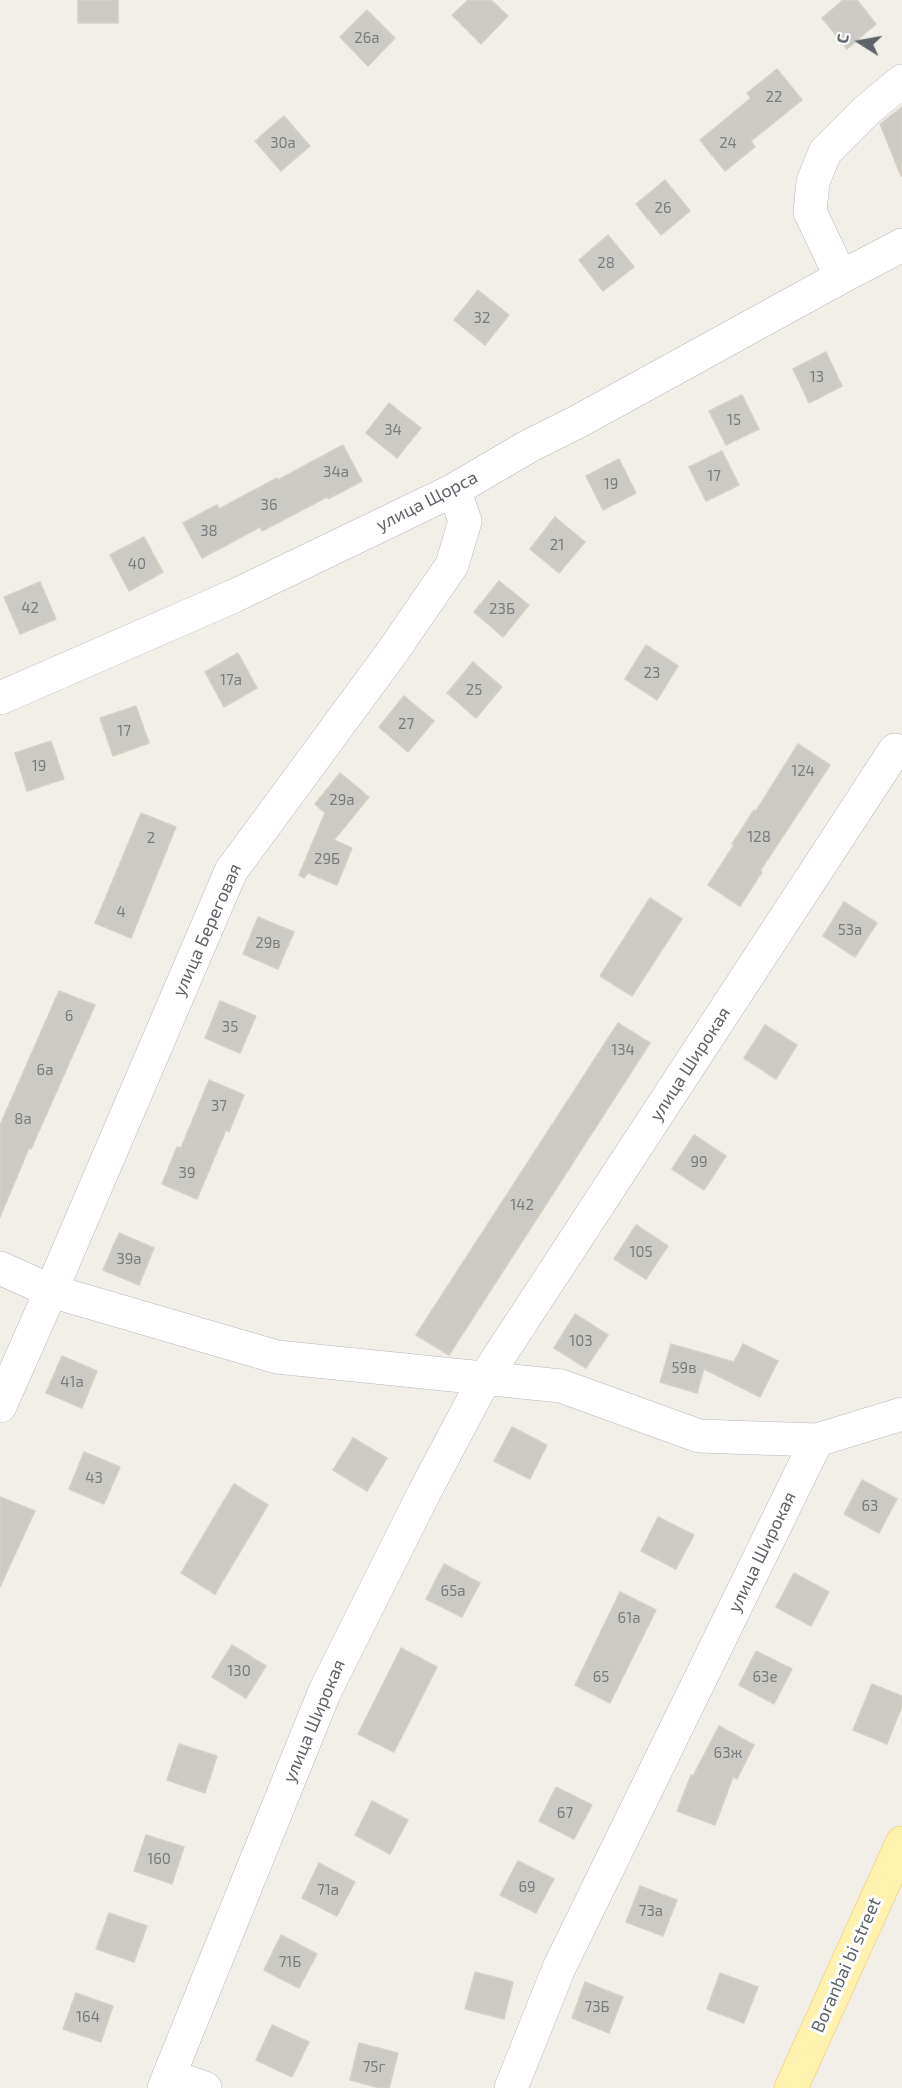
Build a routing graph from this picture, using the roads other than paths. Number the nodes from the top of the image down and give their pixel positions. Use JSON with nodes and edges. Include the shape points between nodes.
{"nodes":[{"id":1,"x":902,"y":81,"type":"edge"},
{"id":2,"x":902,"y":245,"type":"edge"},
{"id":3,"x":841,"y":277,"type":"junction"},
{"id":4,"x":454,"y":490,"type":"junction"},
{"id":5,"x":0,"y":698,"type":"edge"},
{"id":6,"x":895,"y":750,"type":"dead end"},
{"id":7,"x":0,"y":1268,"type":"edge"},
{"id":8,"x":51,"y":1291,"type":"junction"},
{"id":9,"x":485,"y":1378,"type":"junction"},
{"id":10,"x":0,"y":1406,"type":"edge"},
{"id":11,"x":902,"y":1414,"type":"edge"},
{"id":12,"x":817,"y":1440,"type":"junction"},
{"id":13,"x":902,"y":1843,"type":"edge"},
{"id":14,"x":167,"y":2082,"type":"edge"},
{"id":15,"x":205,"y":2088,"type":"edge"},
{"id":16,"x":511,"y":2088,"type":"edge"},
{"id":17,"x":790,"y":2088,"type":"edge"}],
"edges":[{"from":1,"to":3,"type":"street","via":[[825,152],[813,182],[810,212]]},
{"from":2,"to":3,"type":"street","name":"улица Щорса"},
{"from":3,"to":4,"type":"street","name":"улица Щорса"},
{"from":4,"to":5,"type":"street","name":"улица Щорса","via":[[234,596]]},
{"from":4,"to":8,"type":"street","name":"улица Береговая","via":[[465,521],[452,564],[231,871]]},
{"from":6,"to":9,"type":"street","name":"улица Широкая"},
{"from":7,"to":8,"type":"street"},
{"from":8,"to":9,"type":"street","via":[[278,1357]]},
{"from":8,"to":10,"type":"street","name":"улица Береговая"},
{"from":9,"to":12,"type":"street","via":[[561,1386],[699,1436]]},
{"from":9,"to":14,"type":"street","name":"улица Широкая","via":[[324,1691]]},
{"from":11,"to":12,"type":"street"},
{"from":12,"to":16,"type":"street","name":"улица Широкая","via":[[560,1968]]},
{"from":13,"to":17,"type":"main road","name":"Boranbai bi street"},
{"from":14,"to":15,"type":"street","name":"улица Широкая"}]}
